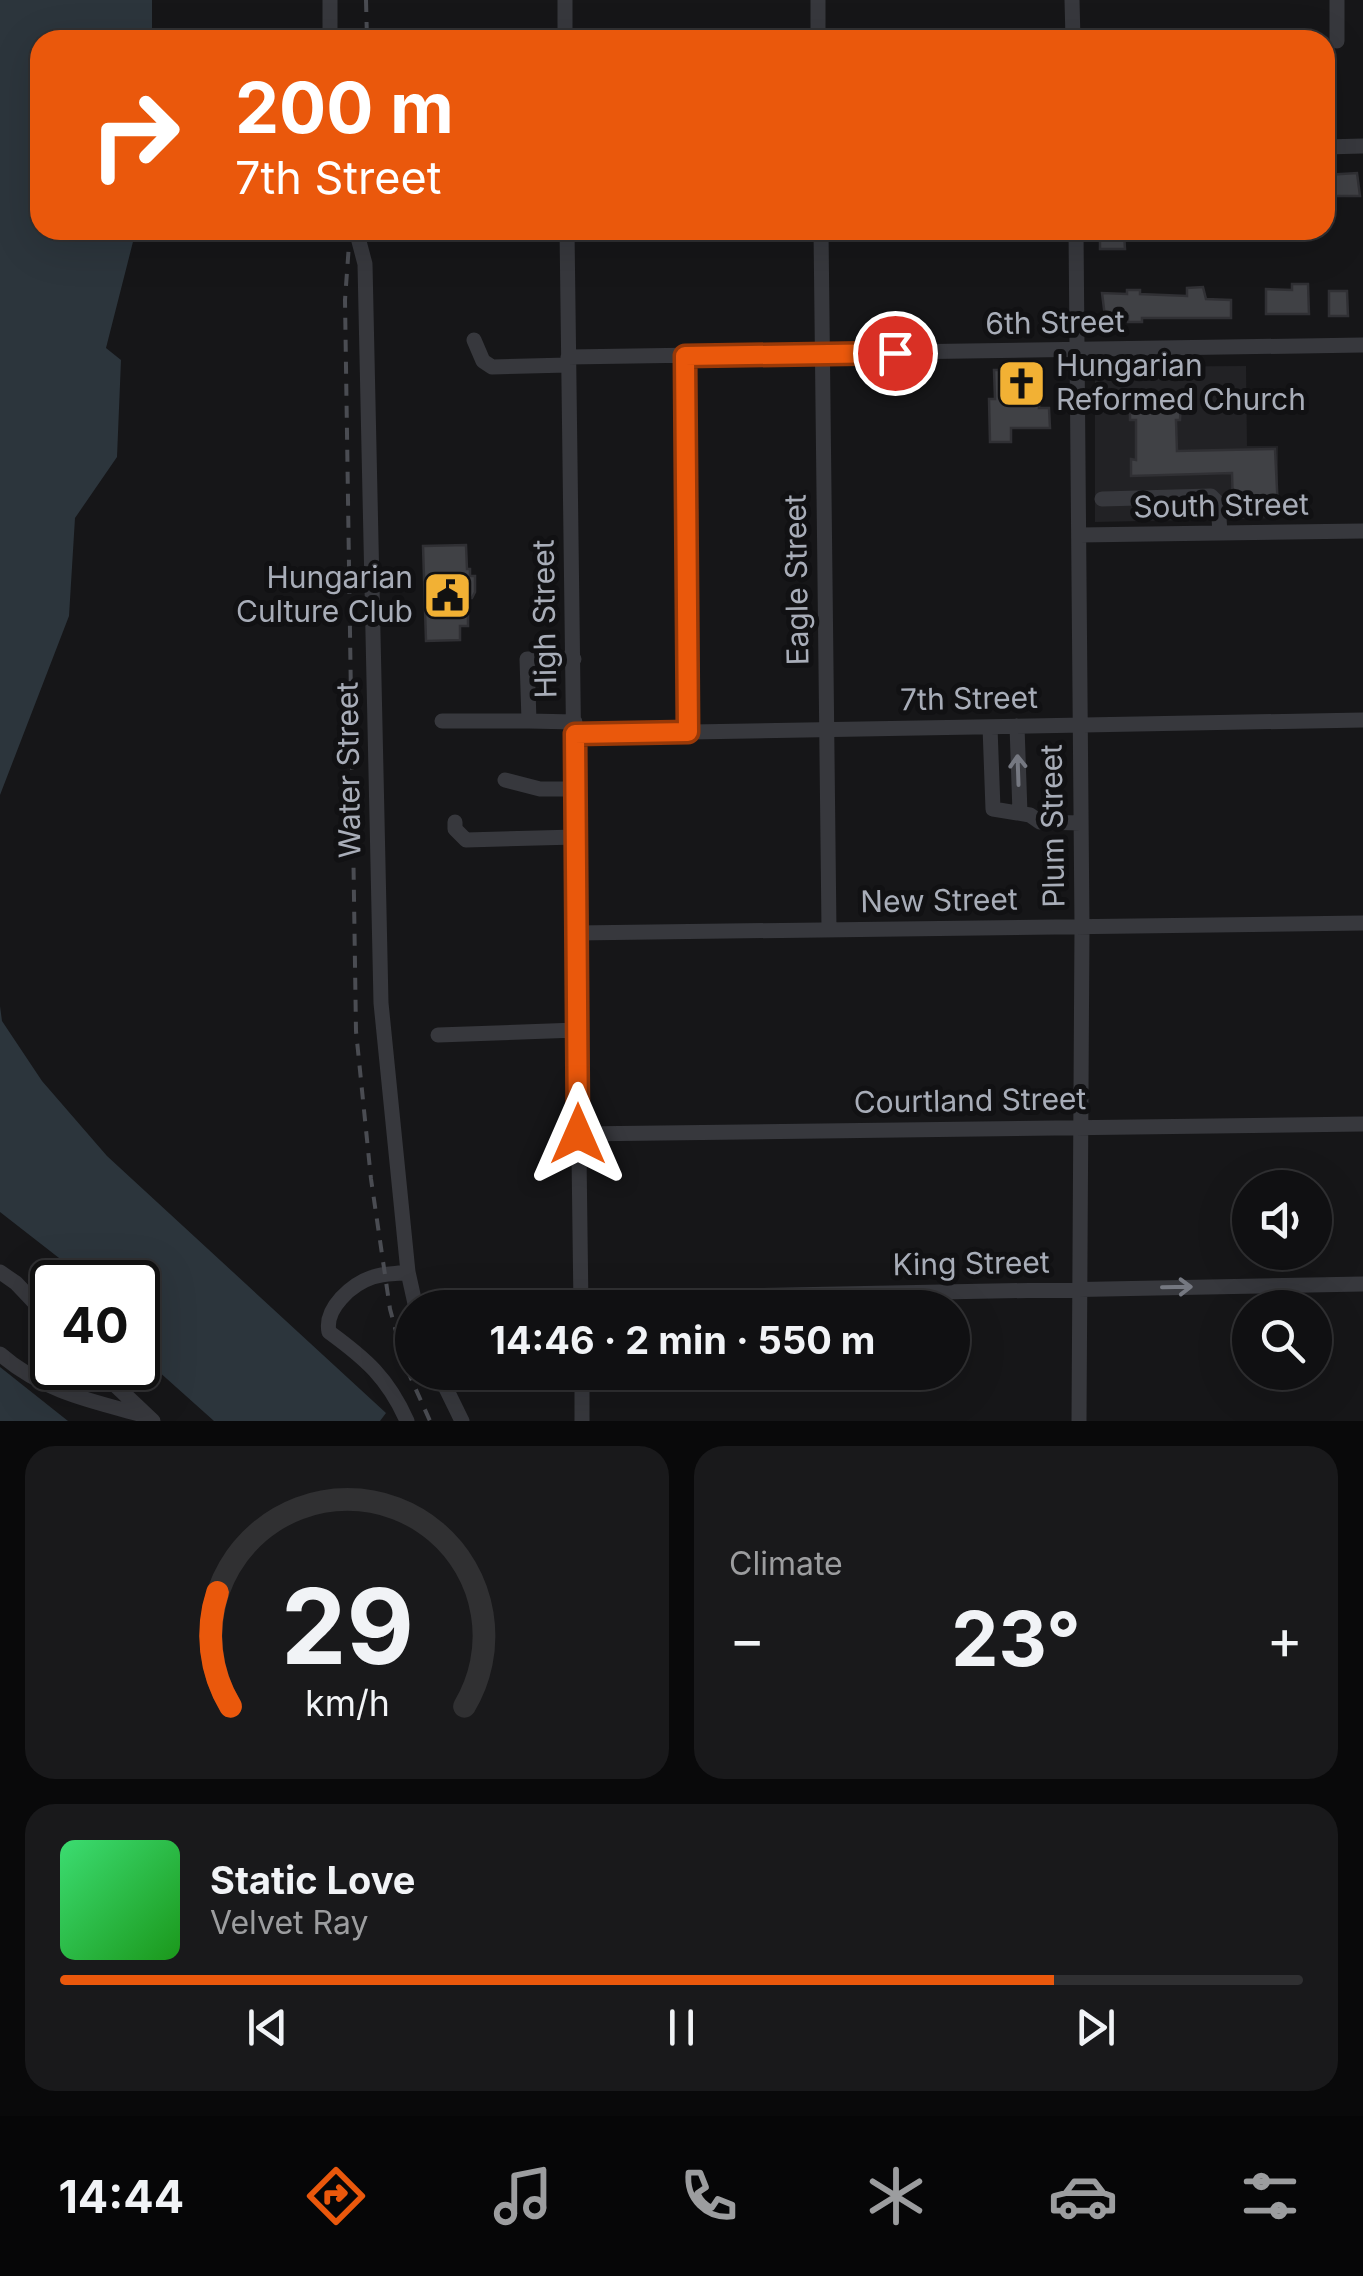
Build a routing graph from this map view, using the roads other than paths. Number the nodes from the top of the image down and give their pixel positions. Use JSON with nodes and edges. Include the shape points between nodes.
{"nodes":[{"id":1,"x":330,"y":0,"type":"edge"},
{"id":2,"x":565,"y":0,"type":"edge"},
{"id":3,"x":818,"y":0,"type":"edge"},
{"id":4,"x":1072,"y":0,"type":"edge"},
{"id":5,"x":1337,"y":0,"type":"edge"},
{"id":6,"x":330,"y":30,"type":"edge"},
{"id":7,"x":565,"y":30,"type":"edge"},
{"id":8,"x":818,"y":30,"type":"edge"},
{"id":9,"x":1073,"y":30,"type":"edge"},
{"id":10,"x":1336,"y":41,"type":"dead end"},
{"id":11,"x":1363,"y":146,"type":"edge"},
{"id":12,"x":1335,"y":147,"type":"edge"},
{"id":13,"x":359,"y":240,"type":"edge"},
{"id":14,"x":567,"y":240,"type":"edge"},
{"id":15,"x":821,"y":240,"type":"edge"},
{"id":16,"x":1076,"y":240,"type":"edge"},
{"id":17,"x":474,"y":340,"type":"dead end"},
{"id":18,"x":1363,"y":345,"type":"edge"},
{"id":19,"x":1077,"y":350,"type":"junction"},
{"id":20,"x":822,"y":354,"type":"junction"},
{"id":21,"x":685,"y":356,"type":"junction"},
{"id":22,"x":568,"y":360,"type":"junction"},
{"id":23,"x":1102,"y":499,"type":"dead end"},
{"id":24,"x":1363,"y":531,"type":"edge"},
{"id":25,"x":1220,"y":533,"type":"junction"},
{"id":26,"x":1079,"y":535,"type":"junction"},
{"id":27,"x":574,"y":659,"type":"junction"},
{"id":28,"x":529,"y":720,"type":"junction"},
{"id":29,"x":1363,"y":720,"type":"edge"},
{"id":30,"x":442,"y":721,"type":"dead end"},
{"id":31,"x":1079,"y":725,"type":"junction"},
{"id":32,"x":990,"y":726,"type":"junction"},
{"id":33,"x":1017,"y":726,"type":"junction"},
{"id":34,"x":575,"y":728,"type":"junction"},
{"id":35,"x":827,"y":730,"type":"junction"},
{"id":36,"x":688,"y":732,"type":"junction"},
{"id":37,"x":505,"y":780,"type":"dead end"},
{"id":38,"x":576,"y":790,"type":"junction"},
{"id":39,"x":1020,"y":813,"type":"junction"},
{"id":40,"x":455,"y":822,"type":"dead end"},
{"id":41,"x":1080,"y":823,"type":"junction"},
{"id":42,"x":576,"y":838,"type":"junction"},
{"id":43,"x":1363,"y":923,"type":"edge"},
{"id":44,"x":1082,"y":927,"type":"junction"},
{"id":45,"x":829,"y":930,"type":"junction"},
{"id":46,"x":576,"y":934,"type":"junction"},
{"id":47,"x":577,"y":1030,"type":"junction"},
{"id":48,"x":438,"y":1035,"type":"dead end"},
{"id":49,"x":1363,"y":1124,"type":"edge"},
{"id":50,"x":1081,"y":1128,"type":"junction"},
{"id":51,"x":578,"y":1134,"type":"junction"},
{"id":52,"x":0,"y":1272,"type":"edge"},
{"id":53,"x":408,"y":1272,"type":"junction"},
{"id":54,"x":1363,"y":1284,"type":"edge"},
{"id":55,"x":1080,"y":1289,"type":"junction"},
{"id":56,"x":412,"y":1290,"type":"edge"},
{"id":57,"x":581,"y":1290,"type":"edge"},
{"id":58,"x":970,"y":1292,"type":"edge"},
{"id":59,"x":30,"y":1297,"type":"edge"},
{"id":60,"x":0,"y":1354,"type":"edge"},
{"id":61,"x":120,"y":1390,"type":"edge"},
{"id":62,"x":447,"y":1390,"type":"edge"},
{"id":63,"x":582,"y":1390,"type":"edge"},
{"id":64,"x":148,"y":1418,"type":"edge"},
{"id":65,"x":406,"y":1421,"type":"edge"},
{"id":66,"x":462,"y":1421,"type":"edge"},
{"id":67,"x":582,"y":1421,"type":"edge"},
{"id":68,"x":1079,"y":1421,"type":"edge"}],
"edges":[{"from":1,"to":6,"type":"street"},
{"from":2,"to":7,"type":"street"},
{"from":3,"to":8,"type":"street"},
{"from":4,"to":9,"type":"street"},
{"from":5,"to":10,"type":"street"},
{"from":11,"to":12,"type":"street"},
{"from":13,"to":53,"type":"street","name":"Water Street","via":[[365,264],[381,1002]]},
{"from":14,"to":22,"type":"street","name":"High Street"},
{"from":15,"to":20,"type":"street","name":"Eagle Street"},
{"from":16,"to":19,"type":"street","name":"Plum Street"},
{"from":17,"to":22,"type":"street","name":"6th Street","via":[[492,367]]},
{"from":18,"to":19,"type":"street","name":"6th Street"},
{"from":19,"to":20,"type":"street","name":"6th Street"},
{"from":19,"to":26,"type":"street","name":"Plum Street"},
{"from":20,"to":21,"type":"street","name":"6th Street"},
{"from":20,"to":35,"type":"street","name":"Eagle Street"},
{"from":21,"to":22,"type":"street","name":"6th Street"},
{"from":21,"to":36,"type":"street"},
{"from":22,"to":27,"type":"street","name":"High Street"},
{"from":23,"to":25,"type":"street","via":[[1211,496],[1218,503]]},
{"from":24,"to":25,"type":"street","name":"South Street"},
{"from":25,"to":26,"type":"street","name":"South Street"},
{"from":26,"to":31,"type":"street","name":"Plum Street"},
{"from":27,"to":28,"type":"street","via":[[527,659]]},
{"from":27,"to":34,"type":"street","name":"High Street"},
{"from":28,"to":30,"type":"street","name":"7th Street"},
{"from":28,"to":34,"type":"street","name":"7th Street"},
{"from":29,"to":31,"type":"street","name":"7th Street"},
{"from":31,"to":33,"type":"street","name":"7th Street"},
{"from":31,"to":41,"type":"street","name":"Plum Street"},
{"from":32,"to":33,"type":"street","name":"7th Street"},
{"from":32,"to":35,"type":"street","name":"7th Street"},
{"from":32,"to":39,"type":"street","via":[[993,809]]},
{"from":39,"to":33,"type":"street","one_way":true},
{"from":34,"to":36,"type":"street","name":"7th Street"},
{"from":34,"to":38,"type":"street","name":"High Street"},
{"from":35,"to":36,"type":"street","name":"7th Street"},
{"from":35,"to":45,"type":"street","name":"Eagle Street"},
{"from":37,"to":38,"type":"street"},
{"from":38,"to":42,"type":"street","name":"High Street"},
{"from":39,"to":41,"type":"street","via":[[1040,822]]},
{"from":40,"to":42,"type":"street","via":[[466,840]]},
{"from":41,"to":44,"type":"street","name":"Plum Street"},
{"from":42,"to":46,"type":"street","name":"High Street"},
{"from":43,"to":44,"type":"street","name":"New Street"},
{"from":44,"to":45,"type":"street","name":"New Street"},
{"from":44,"to":50,"type":"street","name":"Plum Street"},
{"from":45,"to":46,"type":"street","name":"New Street"},
{"from":46,"to":47,"type":"street","name":"High Street"},
{"from":47,"to":48,"type":"street"},
{"from":47,"to":51,"type":"street","name":"High Street"},
{"from":49,"to":50,"type":"street","name":"Courtland Street"},
{"from":50,"to":51,"type":"street","name":"Courtland Street"},
{"from":50,"to":55,"type":"street","name":"Plum Street"},
{"from":51,"to":57,"type":"street","name":"High Street"},
{"from":52,"to":59,"type":"street"},
{"from":53,"to":56,"type":"street","name":"Water Street"},
{"from":53,"to":65,"type":"street","via":[[373,1277],[350,1291],[326,1322],[328,1332],[380,1373]]},
{"from":55,"to":54,"type":"street","name":"King Street","one_way":true},
{"from":55,"to":58,"type":"street","name":"King Street"},
{"from":55,"to":68,"type":"street","name":"Plum Street"},
{"from":60,"to":64,"type":"street","via":[[22,1374],[60,1392]]},
{"from":61,"to":64,"type":"street"},
{"from":62,"to":66,"type":"street"},
{"from":63,"to":67,"type":"street"}]}
